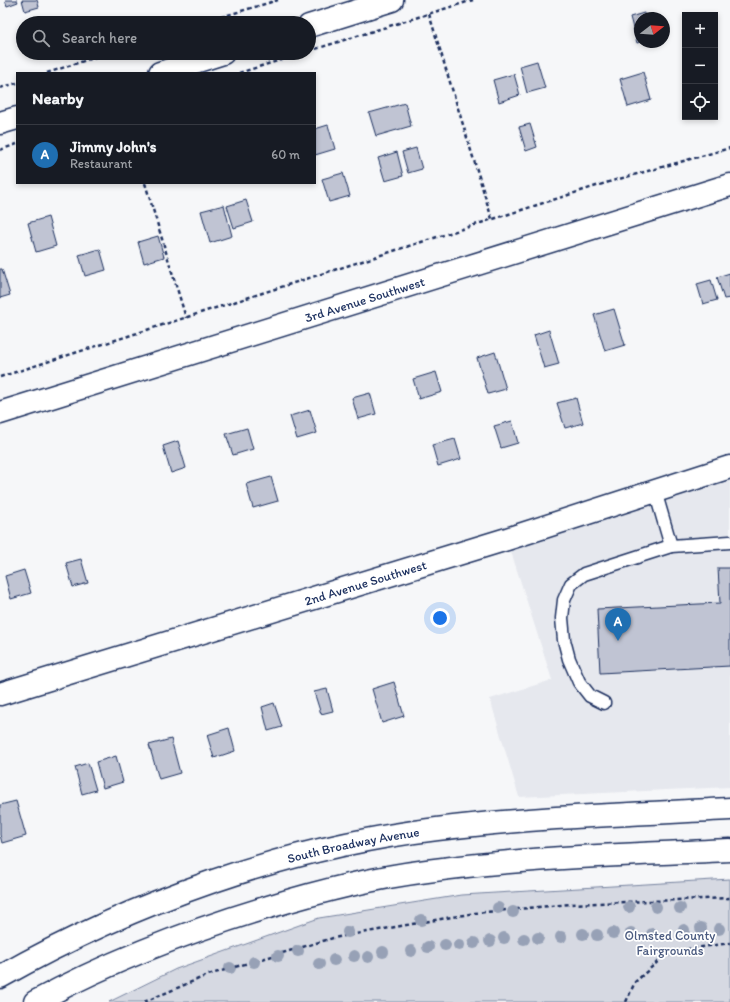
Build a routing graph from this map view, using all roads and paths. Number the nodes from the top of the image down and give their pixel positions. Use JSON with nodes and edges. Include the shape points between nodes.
{"nodes":[{"id":1,"x":278,"y":0,"type":"edge"},
{"id":2,"x":392,"y":0,"type":"edge"},
{"id":3,"x":473,"y":0,"type":"edge"},
{"id":4,"x":429,"y":14,"type":"junction"},
{"id":5,"x":224,"y":16,"type":"edge"},
{"id":6,"x":316,"y":24,"type":"edge"},
{"id":7,"x":316,"y":49,"type":"edge"},
{"id":8,"x":87,"y":60,"type":"edge"},
{"id":9,"x":202,"y":60,"type":"edge"},
{"id":10,"x":281,"y":60,"type":"edge"},
{"id":11,"x":50,"y":72,"type":"edge"},
{"id":12,"x":163,"y":72,"type":"edge"},
{"id":13,"x":242,"y":72,"type":"edge"},
{"id":14,"x":16,"y":83,"type":"edge"},
{"id":15,"x":0,"y":88,"type":"edge"},
{"id":16,"x":16,"y":118,"type":"edge"},
{"id":17,"x":0,"y":123,"type":"edge"},
{"id":18,"x":16,"y":144,"type":"edge"},
{"id":19,"x":730,"y":148,"type":"edge"},
{"id":20,"x":0,"y":150,"type":"edge"},
{"id":21,"x":145,"y":184,"type":"edge"},
{"id":22,"x":730,"y":185,"type":"edge"},
{"id":23,"x":492,"y":219,"type":"junction"},
{"id":24,"x":186,"y":318,"type":"junction"},
{"id":25,"x":0,"y":377,"type":"edge"},
{"id":26,"x":0,"y":413,"type":"edge"},
{"id":27,"x":730,"y":467,"type":"edge"},
{"id":28,"x":655,"y":491,"type":"junction"},
{"id":29,"x":730,"y":542,"type":"edge"},
{"id":30,"x":671,"y":546,"type":"junction"},
{"id":31,"x":0,"y":694,"type":"edge"},
{"id":32,"x":604,"y":703,"type":"dead end"},
{"id":33,"x":730,"y":809,"type":"edge"},
{"id":34,"x":730,"y":850,"type":"edge"},
{"id":35,"x":730,"y":898,"type":"edge"},
{"id":36,"x":730,"y":943,"type":"edge"},
{"id":37,"x":0,"y":977,"type":"edge"},
{"id":38,"x":35,"y":1002,"type":"edge"},
{"id":39,"x":144,"y":1002,"type":"edge"},
{"id":40,"x":626,"y":1002,"type":"edge"}],
"edges":[{"from":1,"to":5,"type":"path"},
{"from":2,"to":6,"type":"street"},
{"from":3,"to":4,"type":"path"},
{"from":4,"to":7,"type":"path"},
{"from":4,"to":23,"type":"path"},
{"from":8,"to":11,"type":"path"},
{"from":9,"to":12,"type":"street"},
{"from":10,"to":13,"type":"path"},
{"from":14,"to":15,"type":"path"},
{"from":16,"to":17,"type":"street"},
{"from":18,"to":20,"type":"path"},
{"from":19,"to":23,"type":"path","via":[[612,181]]},
{"from":21,"to":24,"type":"path"},
{"from":22,"to":26,"type":"street","name":"3rd Avenue Southwest"},
{"from":23,"to":24,"type":"path"},
{"from":24,"to":25,"type":"path"},
{"from":27,"to":28,"type":"street","name":"2nd Avenue Southwest"},
{"from":28,"to":30,"type":"lane"},
{"from":28,"to":31,"type":"street","name":"2nd Avenue Southwest","via":[[492,544]]},
{"from":29,"to":30,"type":"lane"},
{"from":30,"to":32,"type":"lane","via":[[584,574],[571,584],[568,590],[562,618],[569,659],[586,692]]},
{"from":33,"to":37,"type":"street","name":"South Broadway Avenue","via":[[488,824],[437,829],[343,846],[270,864],[159,901],[106,923]]},
{"from":34,"to":38,"type":"street","via":[[487,864],[356,883],[230,918],[173,939],[111,965]]},
{"from":35,"to":39,"type":"path","via":[[571,904],[475,913],[333,938],[208,974]]},
{"from":36,"to":40,"type":"path","via":[[688,949],[663,957],[635,982]]}]}
